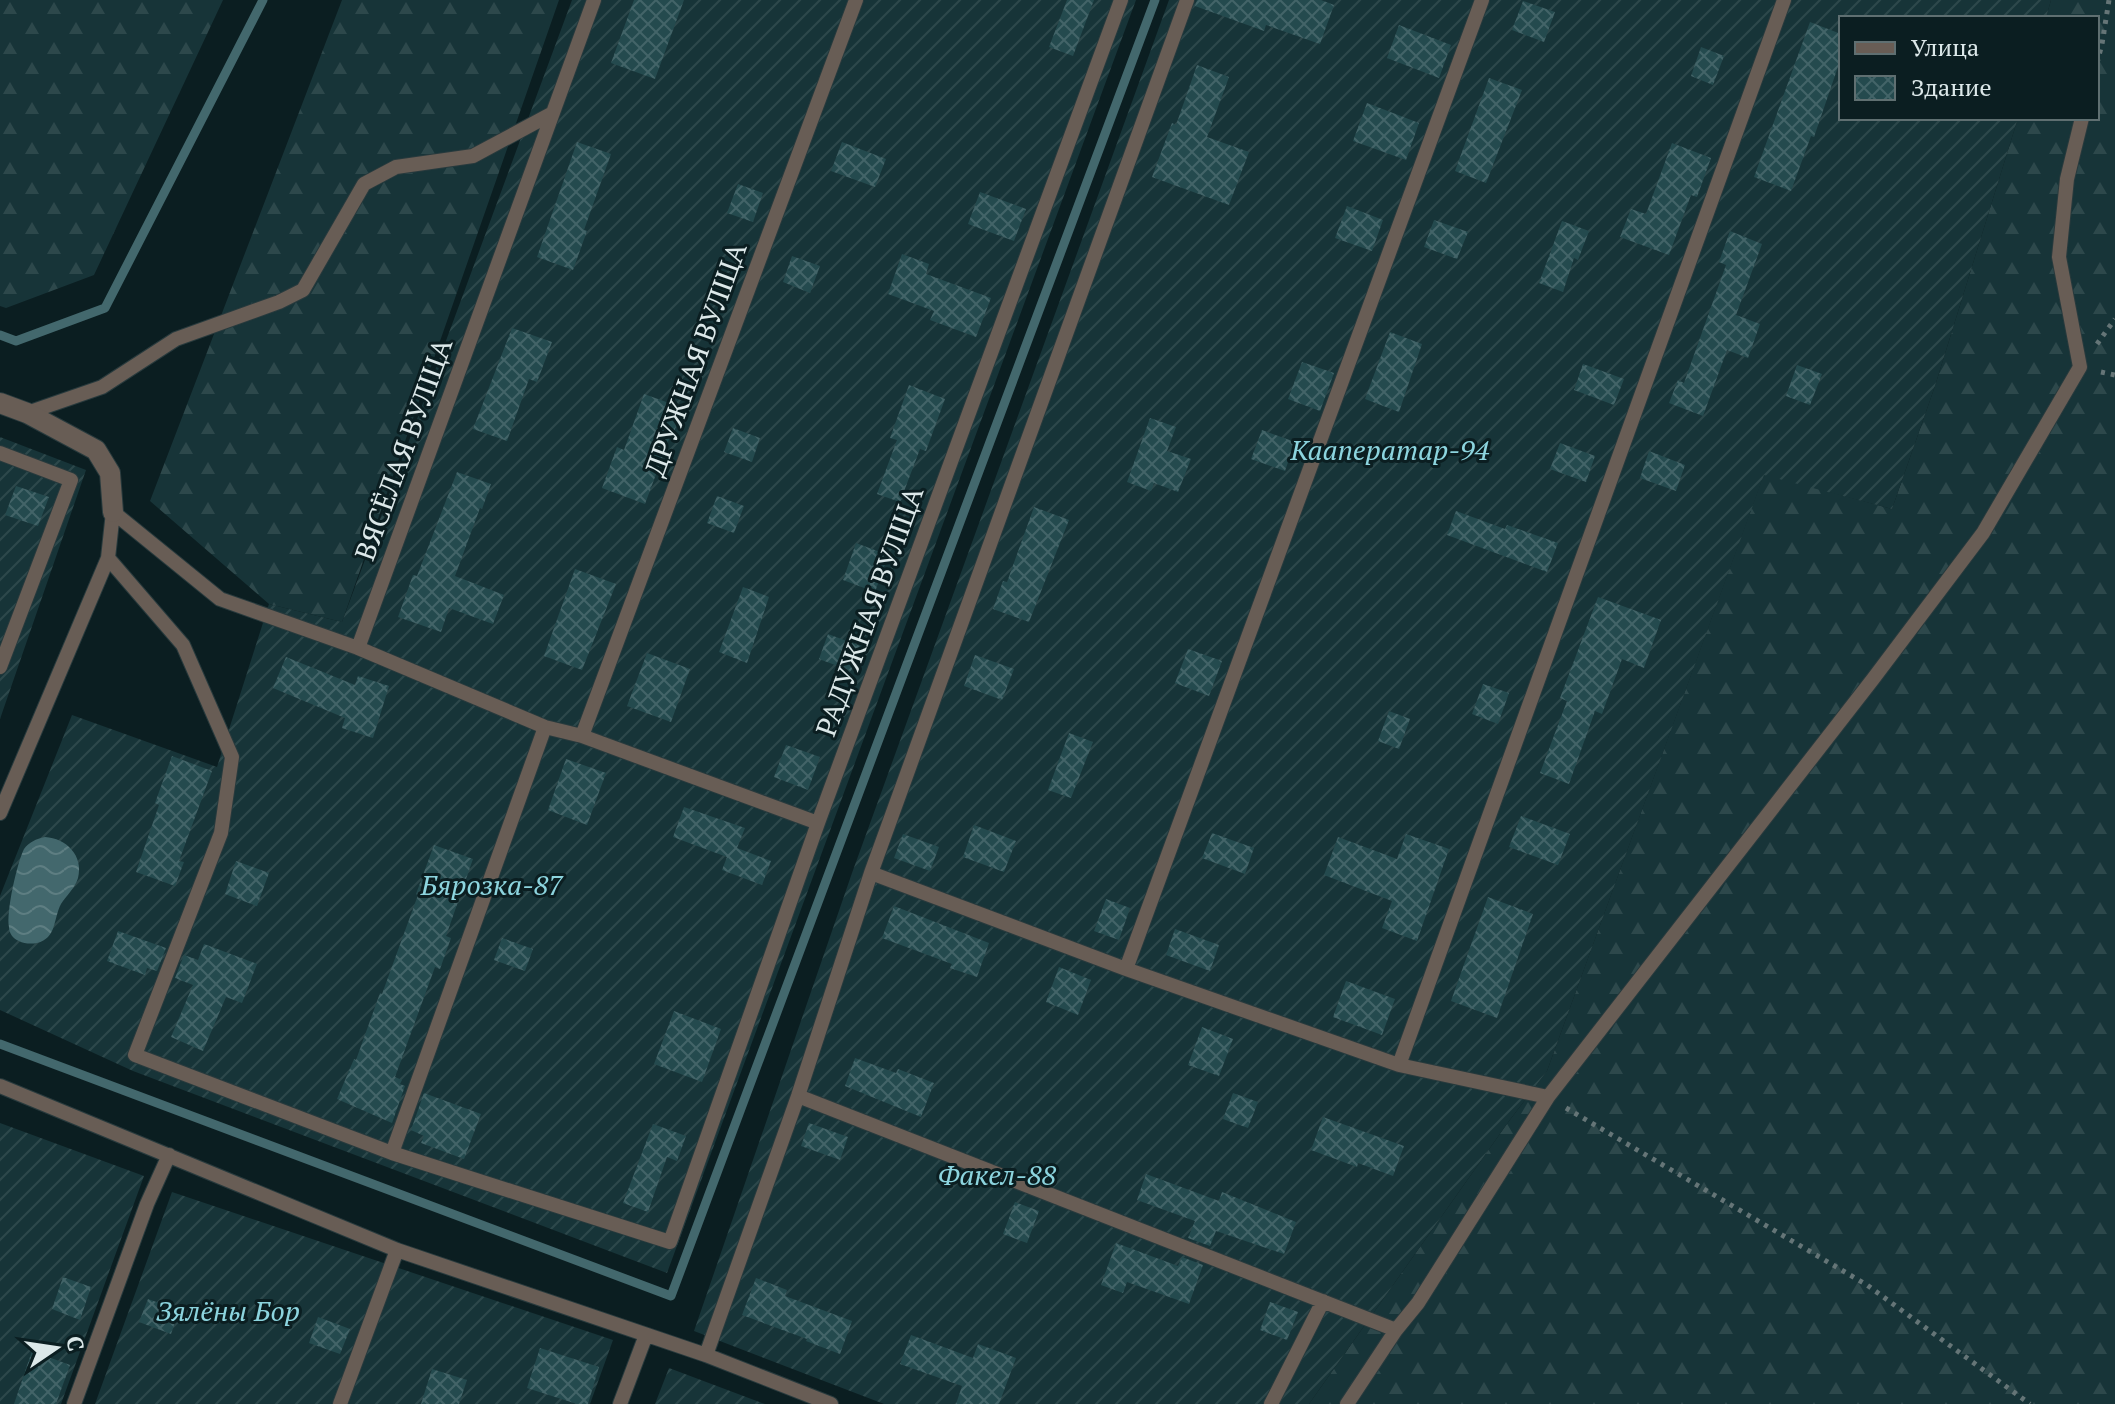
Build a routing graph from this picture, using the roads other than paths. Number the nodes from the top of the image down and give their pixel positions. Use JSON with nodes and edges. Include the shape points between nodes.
{"nodes":[{"id":1,"x":594,"y":0,"type":"edge"},
{"id":2,"x":856,"y":0,"type":"edge"},
{"id":3,"x":1121,"y":0,"type":"edge"},
{"id":4,"x":1187,"y":0,"type":"edge"},
{"id":5,"x":1482,"y":0,"type":"edge"},
{"id":6,"x":1784,"y":0,"type":"edge"},
{"id":7,"x":553,"y":113,"type":"junction"},
{"id":8,"x":2082,"y":120,"type":"edge"},
{"id":9,"x":0,"y":403,"type":"edge"},
{"id":10,"x":27,"y":413,"type":"junction"},
{"id":11,"x":0,"y":453,"type":"edge"},
{"id":12,"x":113,"y":512,"type":"junction"},
{"id":13,"x":108,"y":558,"type":"junction"},
{"id":14,"x":358,"y":648,"type":"junction"},
{"id":15,"x":0,"y":667,"type":"edge"},
{"id":16,"x":545,"y":727,"type":"junction"},
{"id":17,"x":582,"y":736,"type":"junction"},
{"id":18,"x":0,"y":813,"type":"edge"},
{"id":19,"x":818,"y":823,"type":"junction"},
{"id":20,"x":871,"y":873,"type":"junction"},
{"id":21,"x":1126,"y":969,"type":"junction"},
{"id":22,"x":1399,"y":1065,"type":"junction"},
{"id":23,"x":0,"y":1086,"type":"edge"},
{"id":24,"x":798,"y":1096,"type":"junction"},
{"id":25,"x":1548,"y":1097,"type":"junction"},
{"id":26,"x":392,"y":1153,"type":"junction"},
{"id":27,"x":169,"y":1155,"type":"junction"},
{"id":28,"x":397,"y":1250,"type":"junction"},
{"id":29,"x":1323,"y":1301,"type":"junction"},
{"id":30,"x":1396,"y":1330,"type":"junction"},
{"id":31,"x":646,"y":1335,"type":"junction"},
{"id":32,"x":706,"y":1355,"type":"junction"},
{"id":33,"x":74,"y":1404,"type":"edge"},
{"id":34,"x":340,"y":1404,"type":"edge"},
{"id":35,"x":620,"y":1404,"type":"edge"},
{"id":36,"x":831,"y":1404,"type":"edge"},
{"id":37,"x":1271,"y":1404,"type":"edge"},
{"id":38,"x":1347,"y":1404,"type":"edge"}],
"edges":[{"from":1,"to":7,"type":"lane","name":"ВЯСЁЛАЯ ВУЛІЦА"},
{"from":2,"to":17,"type":"lane","name":"ДРУЖНАЯ ВУЛІЦА"},
{"from":3,"to":19,"type":"lane","name":"РАДУЖНАЯ ВУЛІЦА"},
{"from":4,"to":20,"type":"lane"},
{"from":5,"to":21,"type":"lane"},
{"from":6,"to":22,"type":"lane"},
{"from":7,"to":10,"type":"lane","via":[[473,156],[396,167],[364,184],[303,290],[176,339],[102,387]]},
{"from":7,"to":14,"type":"lane","name":"ВЯСЁЛАЯ ВУЛІЦА"},
{"from":8,"to":25,"type":"lane","via":[[2067,179],[2059,257],[2080,367],[1983,533]]},
{"from":9,"to":10,"type":"street"},
{"from":10,"to":12,"type":"street","via":[[96,450],[110,473]]},
{"from":11,"to":15,"type":"lane","via":[[71,480]]},
{"from":12,"to":13,"type":"lane"},
{"from":12,"to":14,"type":"lane","via":[[220,599]]},
{"from":13,"to":18,"type":"lane"},
{"from":13,"to":26,"type":"lane","via":[[183,645],[232,757],[221,833],[135,1055]]},
{"from":14,"to":16,"type":"lane"},
{"from":16,"to":17,"type":"lane"},
{"from":16,"to":26,"type":"lane"},
{"from":17,"to":19,"type":"lane"},
{"from":19,"to":26,"type":"lane","name":"РАДУЖНАЯ ВУЛІЦА","via":[[670,1242]]},
{"from":20,"to":21,"type":"lane"},
{"from":20,"to":24,"type":"lane"},
{"from":21,"to":22,"type":"lane"},
{"from":22,"to":25,"type":"lane"},
{"from":23,"to":27,"type":"lane"},
{"from":24,"to":29,"type":"lane"},
{"from":24,"to":32,"type":"lane"},
{"from":25,"to":30,"type":"lane"},
{"from":27,"to":28,"type":"lane"},
{"from":27,"to":33,"type":"lane"},
{"from":28,"to":31,"type":"lane"},
{"from":28,"to":34,"type":"lane"},
{"from":29,"to":30,"type":"lane"},
{"from":29,"to":37,"type":"lane"},
{"from":30,"to":38,"type":"lane"},
{"from":31,"to":32,"type":"lane"},
{"from":31,"to":35,"type":"lane"},
{"from":32,"to":36,"type":"lane"}]}
